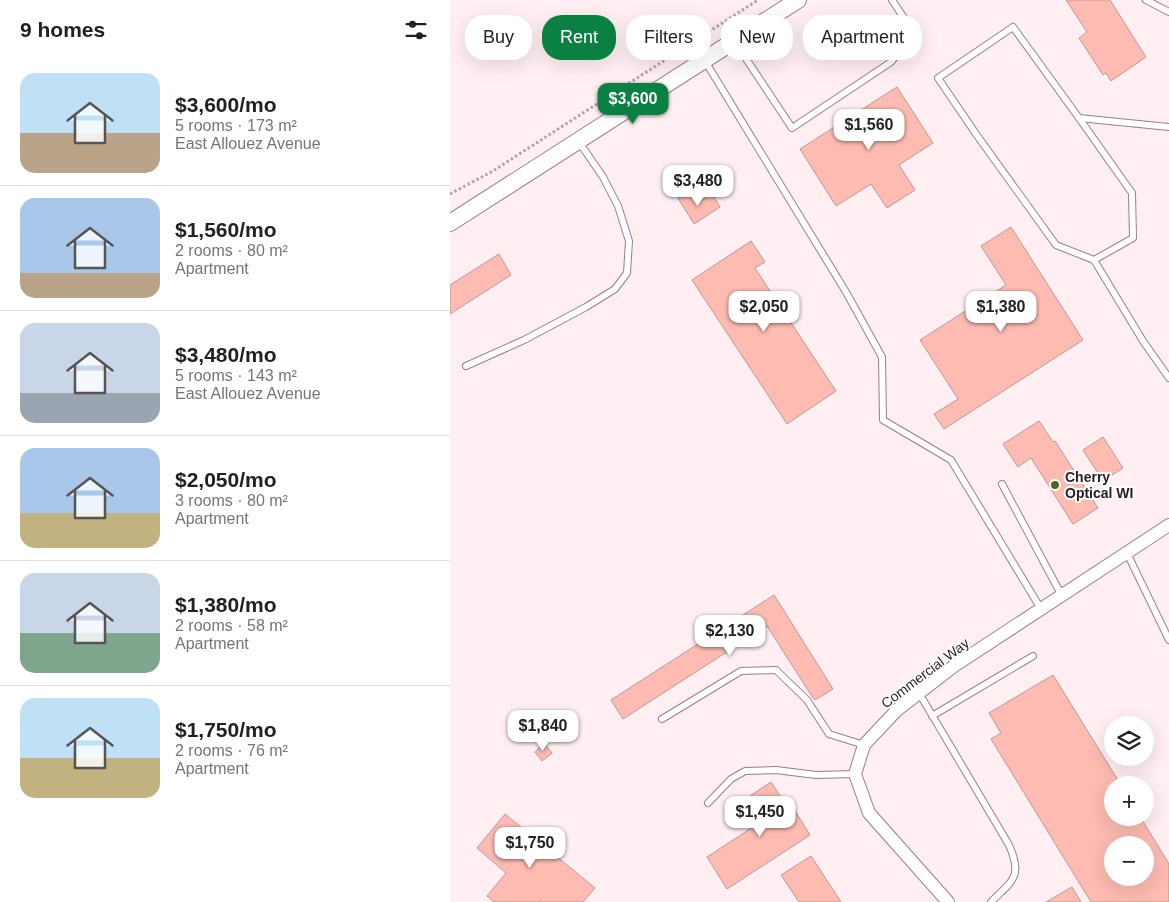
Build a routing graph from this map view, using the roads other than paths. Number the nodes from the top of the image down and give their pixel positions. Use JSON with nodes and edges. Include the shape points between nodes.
{"nodes":[{"id":1,"x":798,"y":0,"type":"edge"},
{"id":2,"x":892,"y":0,"type":"edge"},
{"id":3,"x":1146,"y":0,"type":"edge"},
{"id":4,"x":1169,"y":12,"type":"edge"},
{"id":5,"x":775,"y":15,"type":"edge"},
{"id":6,"x":704,"y":60,"type":"joint"},
{"id":7,"x":747,"y":60,"type":"edge"},
{"id":8,"x":1079,"y":118,"type":"junction"},
{"id":9,"x":1169,"y":126,"type":"edge"},
{"id":10,"x":579,"y":141,"type":"junction"},
{"id":11,"x":450,"y":223,"type":"edge"},
{"id":12,"x":1094,"y":260,"type":"junction"},
{"id":13,"x":466,"y":366,"type":"dead end"},
{"id":14,"x":1169,"y":378,"type":"edge"},
{"id":15,"x":1002,"y":484,"type":"dead end"},
{"id":16,"x":1169,"y":525,"type":"edge"},
{"id":17,"x":1127,"y":553,"type":"junction"},
{"id":18,"x":1062,"y":596,"type":"junction"},
{"id":19,"x":1041,"y":609,"type":"junction"},
{"id":20,"x":1169,"y":640,"type":"edge"},
{"id":21,"x":1033,"y":656,"type":"dead end"},
{"id":22,"x":919,"y":693,"type":"junction"},
{"id":23,"x":932,"y":716,"type":"junction"},
{"id":24,"x":662,"y":719,"type":"dead end"},
{"id":25,"x":864,"y":745,"type":"junction"},
{"id":26,"x":855,"y":774,"type":"junction"},
{"id":27,"x":708,"y":803,"type":"dead end"},
{"id":28,"x":942,"y":900,"type":"edge"},
{"id":29,"x":990,"y":902,"type":"edge"}],
"edges":[{"from":1,"to":5,"type":"street"},
{"from":2,"to":7,"type":"lane","via":[[914,33],[891,62],[792,128]]},
{"from":3,"to":4,"type":"lane"},
{"from":6,"to":10,"type":"street"},
{"from":6,"to":19,"type":"lane","via":[[846,292],[882,358],[883,420],[951,460]]},
{"from":8,"to":9,"type":"lane"},
{"from":8,"to":12,"type":"lane","via":[[1132,193],[1133,238]]},
{"from":8,"to":12,"type":"lane","via":[[1013,27],[938,78],[1056,245]]},
{"from":10,"to":11,"type":"street"},
{"from":10,"to":13,"type":"lane","via":[[618,206],[629,241],[627,273],[615,290],[586,307]]},
{"from":12,"to":14,"type":"lane"},
{"from":15,"to":18,"type":"lane"},
{"from":16,"to":17,"type":"street","name":"Commercial Way"},
{"from":17,"to":18,"type":"street","name":"Commercial Way"},
{"from":17,"to":20,"type":"lane"},
{"from":18,"to":19,"type":"street","name":"Commercial Way"},
{"from":19,"to":22,"type":"street","name":"Commercial Way"},
{"from":21,"to":23,"type":"lane"},
{"from":22,"to":23,"type":"lane"},
{"from":22,"to":25,"type":"street","name":"Commercial Way","via":[[897,710]]},
{"from":23,"to":29,"type":"lane","via":[[1017,862],[1015,876]]},
{"from":24,"to":25,"type":"lane","via":[[741,671],[776,670],[807,700],[829,734]]},
{"from":25,"to":26,"type":"street","name":"Commercial Way"},
{"from":26,"to":27,"type":"lane","via":[[745,771],[731,779]]},
{"from":26,"to":28,"type":"street","via":[[869,813]]}]}
